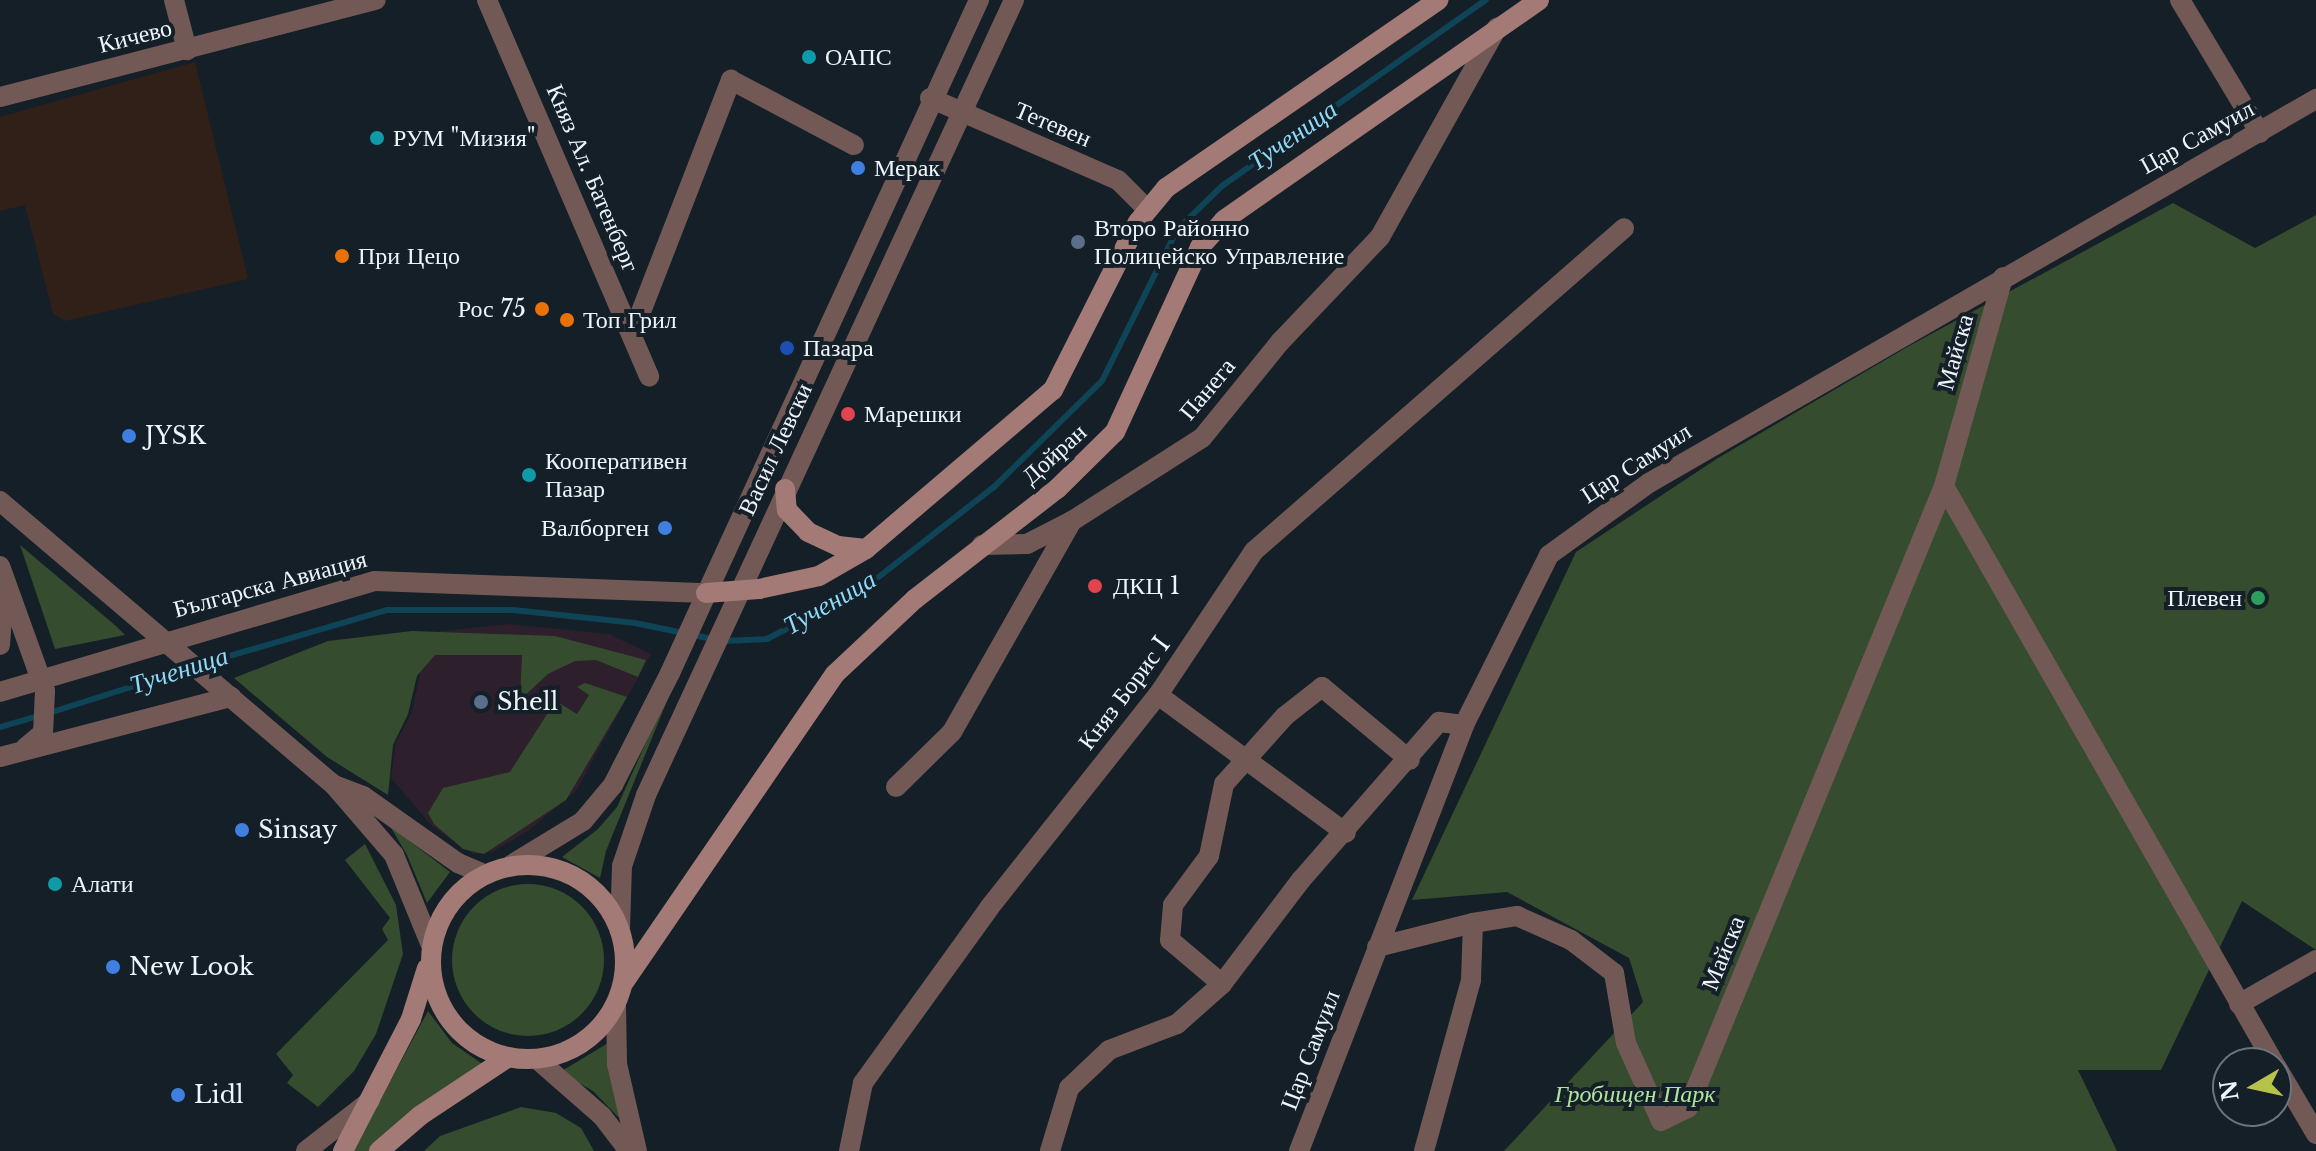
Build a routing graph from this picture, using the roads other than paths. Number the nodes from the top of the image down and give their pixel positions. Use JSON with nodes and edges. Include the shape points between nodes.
{"nodes":[{"id":1,"x":174,"y":0,"type":"edge"},
{"id":2,"x":376,"y":0,"type":"edge"},
{"id":3,"x":487,"y":0,"type":"edge"},
{"id":4,"x":979,"y":0,"type":"edge"},
{"id":5,"x":1014,"y":0,"type":"edge"},
{"id":6,"x":1439,"y":0,"type":"edge"},
{"id":7,"x":1539,"y":0,"type":"edge"},
{"id":8,"x":2180,"y":0,"type":"edge"},
{"id":9,"x":1497,"y":28,"type":"junction"},
{"id":10,"x":187,"y":50,"type":"junction"},
{"id":11,"x":0,"y":97,"type":"edge"},
{"id":12,"x":930,"y":98,"type":"junction"},
{"id":13,"x":2316,"y":99,"type":"edge"},
{"id":14,"x":958,"y":111,"type":"junction"},
{"id":15,"x":2260,"y":133,"type":"junction"},
{"id":16,"x":854,"y":145,"type":"dead end"},
{"id":17,"x":1147,"y":209,"type":"junction"},
{"id":18,"x":1624,"y":228,"type":"dead end"},
{"id":19,"x":2003,"y":277,"type":"junction"},
{"id":20,"x":632,"y":335,"type":"junction"},
{"id":21,"x":649,"y":377,"type":"dead end"},
{"id":22,"x":1944,"y":486,"type":"junction"},
{"id":23,"x":785,"y":489,"type":"junction"},
{"id":24,"x":0,"y":501,"type":"edge"},
{"id":25,"x":1072,"y":521,"type":"junction"},
{"id":26,"x":982,"y":545,"type":"junction"},
{"id":27,"x":866,"y":549,"type":"junction"},
{"id":28,"x":2,"y":572,"type":"edge"},
{"id":29,"x":739,"y":592,"type":"junction"},
{"id":30,"x":706,"y":593,"type":"junction"},
{"id":31,"x":0,"y":645,"type":"edge"},
{"id":32,"x":170,"y":645,"type":"junction"},
{"id":33,"x":44,"y":685,"type":"junction"},
{"id":34,"x":0,"y":692,"type":"edge"},
{"id":35,"x":1158,"y":695,"type":"junction"},
{"id":36,"x":231,"y":697,"type":"junction"},
{"id":37,"x":1464,"y":725,"type":"junction"},
{"id":38,"x":9,"y":755,"type":"edge"},
{"id":39,"x":1410,"y":760,"type":"junction"},
{"id":40,"x":1247,"y":762,"type":"junction"},
{"id":41,"x":333,"y":784,"type":"junction"},
{"id":42,"x":896,"y":787,"type":"dead end"},
{"id":43,"x":1346,"y":833,"type":"junction"},
{"id":44,"x":511,"y":865,"type":"junction"},
{"id":45,"x":484,"y":874,"type":"junction"},
{"id":46,"x":1473,"y":923,"type":"junction"},
{"id":47,"x":620,"y":929,"type":"junction"},
{"id":48,"x":1377,"y":947,"type":"junction"},
{"id":49,"x":431,"y":953,"type":"junction"},
{"id":50,"x":2316,"y":960,"type":"edge"},
{"id":51,"x":624,"y":982,"type":"junction"},
{"id":52,"x":1222,"y":984,"type":"junction"},
{"id":53,"x":2239,"y":1004,"type":"junction"},
{"id":54,"x":616,"y":1005,"type":"junction"},
{"id":55,"x":2264,"y":1047,"type":"edge"},
{"id":56,"x":507,"y":1058,"type":"junction"},
{"id":57,"x":538,"y":1060,"type":"junction"},
{"id":58,"x":2292,"y":1094,"type":"edge"},
{"id":59,"x":370,"y":1101,"type":"junction"},
{"id":60,"x":2316,"y":1134,"type":"edge"},
{"id":61,"x":306,"y":1151,"type":"edge"},
{"id":62,"x":343,"y":1151,"type":"edge"},
{"id":63,"x":379,"y":1151,"type":"edge"},
{"id":64,"x":629,"y":1151,"type":"edge"},
{"id":65,"x":637,"y":1151,"type":"edge"},
{"id":66,"x":849,"y":1151,"type":"edge"},
{"id":67,"x":1050,"y":1151,"type":"edge"},
{"id":68,"x":1299,"y":1151,"type":"edge"},
{"id":69,"x":1424,"y":1151,"type":"edge"}],
"edges":[{"from":1,"to":10,"type":"street"},
{"from":2,"to":10,"type":"street","name":"Кичево"},
{"from":3,"to":20,"type":"street","name":"Княз Ал. Батенберг"},
{"from":4,"to":12,"type":"street","name":"Васил Левски"},
{"from":5,"to":14,"type":"street","name":"Васил Левски"},
{"from":6,"to":17,"type":"main road","name":"Дойран","via":[[1166,188]]},
{"from":7,"to":9,"type":"main road","name":"Дойран"},
{"from":8,"to":15,"type":"street"},
{"from":9,"to":25,"type":"street","name":"Панега","via":[[1380,237],[1280,342],[1202,438]]},
{"from":9,"to":26,"type":"main road","name":"Дойран","via":[[1224,220],[1194,258],[1115,432],[1057,489]]},
{"from":10,"to":11,"type":"street","name":"Кичево"},
{"from":12,"to":14,"type":"street","name":"Тетевен"},
{"from":12,"to":30,"type":"street","name":"Васил Левски"},
{"from":13,"to":15,"type":"street","name":"Цар Самуил"},
{"from":14,"to":17,"type":"street","name":"Тетевен","via":[[1118,180]]},
{"from":14,"to":23,"type":"street","name":"Васил Левски"},
{"from":15,"to":19,"type":"street","name":"Цар Самуил"},
{"from":16,"to":20,"type":"street","via":[[731,80]]},
{"from":17,"to":27,"type":"main road","name":"Дойран","via":[[1053,390]]},
{"from":18,"to":35,"type":"street","name":"Княз Борис I","via":[[1254,551]]},
{"from":19,"to":22,"type":"street","name":"Майска"},
{"from":19,"to":37,"type":"street","name":"Цар Самуил","via":[[1649,483],[1561,543],[1549,555]]},
{"from":20,"to":21,"type":"street","name":"Княз Ал. Батенберг"},
{"from":22,"to":46,"type":"street","name":"Майска","via":[[1688,1108],[1661,1121],[1626,1043],[1614,973],[1571,940],[1517,916]]},
{"from":22,"to":53,"type":"street"},
{"from":23,"to":27,"type":"main road","via":[[787,510],[808,532],[838,546]]},
{"from":23,"to":29,"type":"street","name":"Васил Левски"},
{"from":24,"to":32,"type":"street"},
{"from":25,"to":26,"type":"street","via":[[1027,544]]},
{"from":25,"to":42,"type":"street","name":"Панега","via":[[952,732]]},
{"from":26,"to":51,"type":"main road","name":"Дойран","via":[[835,674]]},
{"from":27,"to":29,"type":"main road","name":"Дойран","via":[[819,576]]},
{"from":28,"to":31,"type":"street"},
{"from":28,"to":33,"type":"street"},
{"from":29,"to":30,"type":"main road","name":"Дойран"},
{"from":29,"to":47,"type":"street","name":"Васил Левски","via":[[628,840]]},
{"from":30,"to":32,"type":"street","name":"Българска Авиация","via":[[394,579]]},
{"from":30,"to":44,"type":"street","name":"Васил Левски","via":[[670,673],[599,804],[565,835]]},
{"from":32,"to":33,"type":"street","name":"Българска Авиация"},
{"from":32,"to":36,"type":"street"},
{"from":33,"to":34,"type":"street","name":"Българска Авиация"},
{"from":33,"to":38,"type":"street","via":[[45,727],[33,744]]},
{"from":35,"to":40,"type":"street"},
{"from":35,"to":66,"type":"street","name":"Княз Борис I","via":[[989,908],[863,1083]]},
{"from":36,"to":38,"type":"street"},
{"from":36,"to":41,"type":"street"},
{"from":37,"to":39,"type":"street","via":[[1439,722]]},
{"from":37,"to":48,"type":"street","name":"Цар Самуил"},
{"from":39,"to":40,"type":"street","via":[[1322,687],[1285,716]]},
{"from":39,"to":43,"type":"street"},
{"from":40,"to":43,"type":"street"},
{"from":40,"to":52,"type":"street","via":[[1224,784],[1209,856],[1193,885],[1173,905],[1170,940]]},
{"from":41,"to":45,"type":"street","via":[[363,796],[458,863]]},
{"from":41,"to":49,"type":"street","via":[[394,855]]},
{"from":43,"to":52,"type":"street","via":[[1301,880]]},
{"from":44,"to":45,"type":"main road"},
{"from":44,"to":47,"type":"main road","via":[[538,864],[577,878],[607,905]]},
{"from":45,"to":49,"type":"main road","via":[[459,892],[441,917]]},
{"from":46,"to":48,"type":"street"},
{"from":46,"to":69,"type":"street","via":[[1471,980]]},
{"from":47,"to":51,"type":"main road"},
{"from":48,"to":68,"type":"street","name":"Цар Самуил"},
{"from":49,"to":56,"type":"main road","via":[[443,1012],[471,1041]]},
{"from":49,"to":59,"type":"main road","via":[[411,1019]]},
{"from":50,"to":53,"type":"street"},
{"from":51,"to":54,"type":"main road"},
{"from":52,"to":67,"type":"street","via":[[1177,1024],[1109,1050],[1069,1088]]},
{"from":53,"to":55,"type":"street"},
{"from":54,"to":57,"type":"main road","via":[[584,1043]]},
{"from":54,"to":65,"type":"street","via":[[617,1064]]},
{"from":56,"to":57,"type":"main road"},
{"from":56,"to":63,"type":"main road","via":[[421,1115]]},
{"from":57,"to":64,"type":"street","via":[[602,1116]]},
{"from":58,"to":60,"type":"street"},
{"from":59,"to":61,"type":"street"},
{"from":59,"to":62,"type":"main road"}]}
